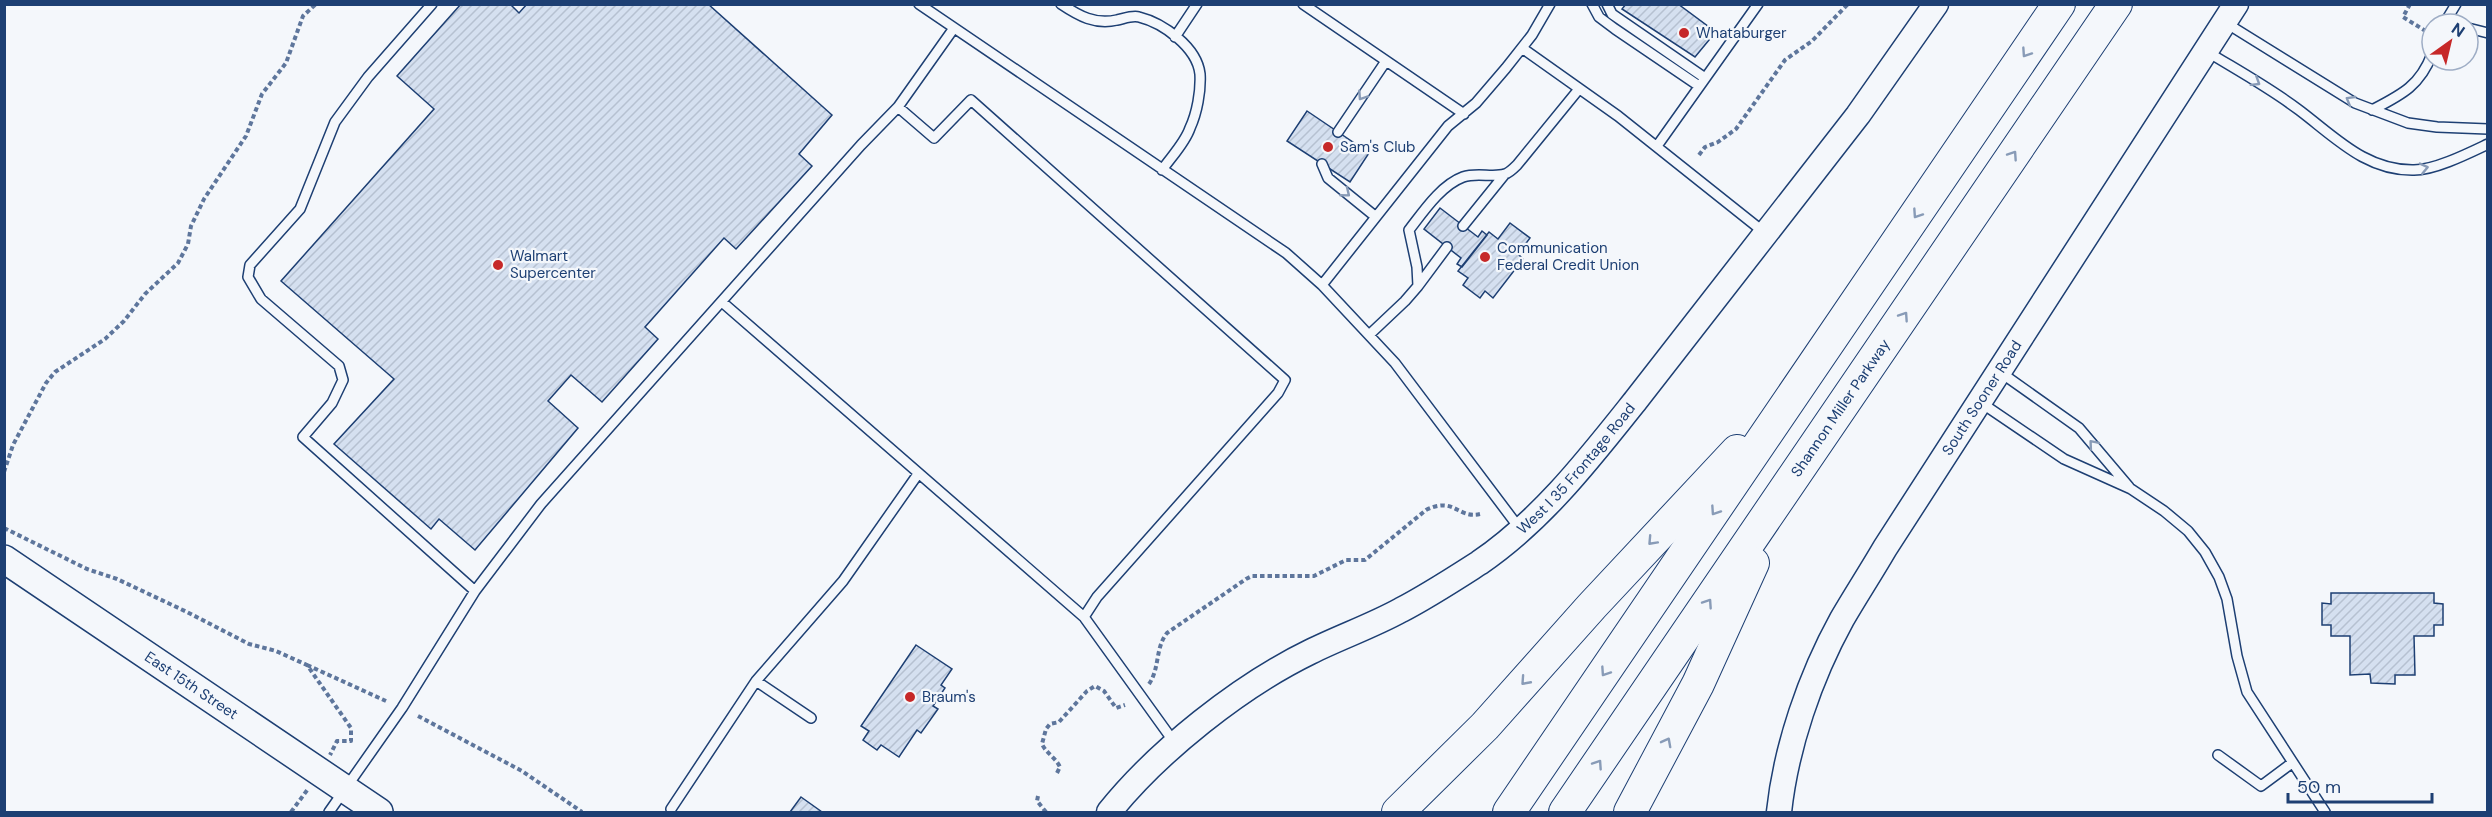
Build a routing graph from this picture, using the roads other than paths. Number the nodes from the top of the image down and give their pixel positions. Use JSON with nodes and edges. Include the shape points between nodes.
{"nodes":[{"id":1,"x":432,"y":4,"type":"edge"},
{"id":2,"x":919,"y":4,"type":"edge"},
{"id":3,"x":1061,"y":4,"type":"edge"},
{"id":4,"x":1197,"y":4,"type":"edge"},
{"id":5,"x":1304,"y":4,"type":"edge"},
{"id":6,"x":1550,"y":4,"type":"edge"},
{"id":7,"x":1592,"y":4,"type":"edge"},
{"id":8,"x":1607,"y":4,"type":"edge"},
{"id":9,"x":1758,"y":4,"type":"edge"},
{"id":10,"x":1936,"y":4,"type":"edge"},
{"id":11,"x":2059,"y":4,"type":"edge"},
{"id":12,"x":2116,"y":4,"type":"edge"},
{"id":13,"x":2230,"y":13,"type":"edge"},
{"id":14,"x":954,"y":28,"type":"junction"},
{"id":15,"x":1175,"y":37,"type":"junction"},
{"id":16,"x":1522,"y":48,"type":"junction"},
{"id":17,"x":2206,"y":51,"type":"junction"},
{"id":18,"x":1386,"y":61,"type":"junction"},
{"id":19,"x":2424,"y":72,"type":"edge"},
{"id":20,"x":1702,"y":82,"type":"junction"},
{"id":21,"x":1579,"y":89,"type":"junction"},
{"id":22,"x":898,"y":107,"type":"junction"},
{"id":23,"x":2372,"y":110,"type":"junction"},
{"id":24,"x":1464,"y":114,"type":"junction"},
{"id":25,"x":2487,"y":129,"type":"edge"},
{"id":26,"x":1338,"y":132,"type":"dead end"},
{"id":27,"x":2487,"y":144,"type":"edge"},
{"id":28,"x":1657,"y":146,"type":"junction"},
{"id":29,"x":1322,"y":164,"type":"dead end"},
{"id":30,"x":1162,"y":170,"type":"junction"},
{"id":31,"x":1505,"y":174,"type":"junction"},
{"id":32,"x":1376,"y":217,"type":"junction"},
{"id":33,"x":1463,"y":226,"type":"dead end"},
{"id":34,"x":1765,"y":233,"type":"junction"},
{"id":35,"x":1447,"y":247,"type":"dead end"},
{"id":36,"x":1322,"y":285,"type":"junction"},
{"id":37,"x":1418,"y":286,"type":"junction"},
{"id":38,"x":722,"y":302,"type":"junction"},
{"id":39,"x":1369,"y":335,"type":"junction"},
{"id":40,"x":2000,"y":372,"type":"junction"},
{"id":41,"x":1807,"y":376,"type":"junction"},
{"id":42,"x":1980,"y":402,"type":"junction"},
{"id":43,"x":918,"y":474,"type":"junction"},
{"id":44,"x":1788,"y":486,"type":"junction"},
{"id":45,"x":2131,"y":489,"type":"junction"},
{"id":46,"x":1522,"y":530,"type":"junction"},
{"id":47,"x":4,"y":559,"type":"edge"},
{"id":48,"x":475,"y":591,"type":"junction"},
{"id":49,"x":1084,"y":617,"type":"junction"},
{"id":50,"x":756,"y":681,"type":"junction"},
{"id":51,"x":810,"y":718,"type":"dead end"},
{"id":52,"x":1176,"y":744,"type":"junction"},
{"id":53,"x":2218,"y":755,"type":"dead end"},
{"id":54,"x":2292,"y":763,"type":"junction"},
{"id":55,"x":345,"y":789,"type":"junction"},
{"id":56,"x":671,"y":809,"type":"dead end"},
{"id":57,"x":329,"y":813,"type":"edge"},
{"id":58,"x":379,"y":813,"type":"edge"},
{"id":59,"x":1109,"y":813,"type":"edge"},
{"id":60,"x":1398,"y":813,"type":"edge"},
{"id":61,"x":1509,"y":813,"type":"edge"},
{"id":62,"x":1565,"y":813,"type":"edge"},
{"id":63,"x":1630,"y":813,"type":"edge"},
{"id":64,"x":1779,"y":813,"type":"edge"},
{"id":65,"x":2325,"y":813,"type":"edge"}],
"edges":[{"from":1,"to":48,"type":"lane","via":[[368,76],[335,122],[300,209],[250,265],[248,277],[261,299],[339,366],[344,380],[332,403],[303,437]]},
{"from":2,"to":14,"type":"lane"},
{"from":3,"to":15,"type":"lane","via":[[1081,18],[1098,21],[1136,16]]},
{"from":4,"to":15,"type":"lane"},
{"from":5,"to":18,"type":"lane"},
{"from":6,"to":16,"type":"lane"},
{"from":7,"to":20,"type":"lane","via":[[1599,17],[1615,29]]},
{"from":8,"to":20,"type":"lane","via":[[1612,14]]},
{"from":9,"to":20,"type":"lane"},
{"from":10,"to":34,"type":"street","name":"West I 35 Frontage Road","via":[[1858,115]]},
{"from":11,"to":41,"type":"highway","one_way":true},
{"from":44,"to":12,"type":"highway","name":"Shannon Miller Parkway","one_way":true},
{"from":13,"to":17,"type":"street","name":"South Sooner Road"},
{"from":23,"to":13,"type":"lane","one_way":true,"via":[[2355,103]]},
{"from":14,"to":22,"type":"lane"},
{"from":14,"to":30,"type":"lane"},
{"from":15,"to":30,"type":"lane","via":[[1191,54],[1200,73],[1198,100],[1190,130]]},
{"from":16,"to":21,"type":"lane"},
{"from":16,"to":24,"type":"lane"},
{"from":17,"to":27,"type":"lane","one_way":true,"via":[[2298,110],[2354,153],[2376,164],[2417,171]]},
{"from":17,"to":40,"type":"street","name":"South Sooner Road"},
{"from":18,"to":24,"type":"lane"},
{"from":18,"to":26,"type":"lane","one_way":true},
{"from":19,"to":23,"type":"lane","via":[[2405,92]]},
{"from":20,"to":28,"type":"lane"},
{"from":21,"to":28,"type":"lane"},
{"from":21,"to":31,"type":"lane"},
{"from":22,"to":38,"type":"lane"},
{"from":22,"to":49,"type":"lane","via":[[934,138],[971,100],[1285,380],[1278,393],[1097,597]]},
{"from":23,"to":25,"type":"lane","via":[[2437,128]]},
{"from":24,"to":32,"type":"lane","via":[[1448,126]]},
{"from":28,"to":34,"type":"lane"},
{"from":29,"to":32,"type":"lane","one_way":true,"via":[[1328,178]]},
{"from":30,"to":36,"type":"lane","via":[[1286,253]]},
{"from":31,"to":33,"type":"lane"},
{"from":31,"to":37,"type":"lane","via":[[1462,177],[1440,194],[1409,230]]},
{"from":32,"to":36,"type":"lane"},
{"from":34,"to":46,"type":"street","name":"West I 35 Frontage Road","via":[[1602,444]]},
{"from":35,"to":37,"type":"lane"},
{"from":36,"to":39,"type":"lane"},
{"from":37,"to":39,"type":"lane"},
{"from":38,"to":43,"type":"lane"},
{"from":38,"to":48,"type":"lane","via":[[541,504]]},
{"from":39,"to":46,"type":"lane","via":[[1395,363]]},
{"from":40,"to":42,"type":"street","name":"South Sooner Road"},
{"from":45,"to":40,"type":"lane","one_way":true,"via":[[2079,428]]},
{"from":41,"to":60,"type":"highway","one_way":true,"via":[[1485,726]]},
{"from":41,"to":61,"type":"highway","one_way":true},
{"from":42,"to":45,"type":"lane","via":[[2064,459]]},
{"from":42,"to":64,"type":"street","name":"South Sooner Road","via":[[1841,621],[1812,683],[1793,743]]},
{"from":43,"to":49,"type":"lane"},
{"from":43,"to":50,"type":"lane","via":[[843,581]]},
{"from":62,"to":44,"type":"highway","name":"Shannon Miller Parkway","one_way":true},
{"from":63,"to":44,"type":"highway","one_way":true,"via":[[1698,684]]},
{"from":45,"to":54,"type":"lane","via":[[2188,531],[2205,552],[2227,599],[2247,692]]},
{"from":46,"to":52,"type":"street","name":"West I 35 Frontage Road","via":[[1480,562],[1401,611],[1310,652],[1254,685]]},
{"from":47,"to":55,"type":"main road","name":"East 15th Street"},
{"from":48,"to":55,"type":"lane","via":[[402,708]]},
{"from":49,"to":52,"type":"lane"},
{"from":50,"to":51,"type":"lane"},
{"from":50,"to":56,"type":"lane"},
{"from":52,"to":59,"type":"street","name":"West I 35 Frontage Road"},
{"from":53,"to":54,"type":"lane","via":[[2261,786]]},
{"from":54,"to":65,"type":"lane"},
{"from":55,"to":57,"type":"lane"},
{"from":55,"to":58,"type":"main road","name":"East 15th Street"}]}
